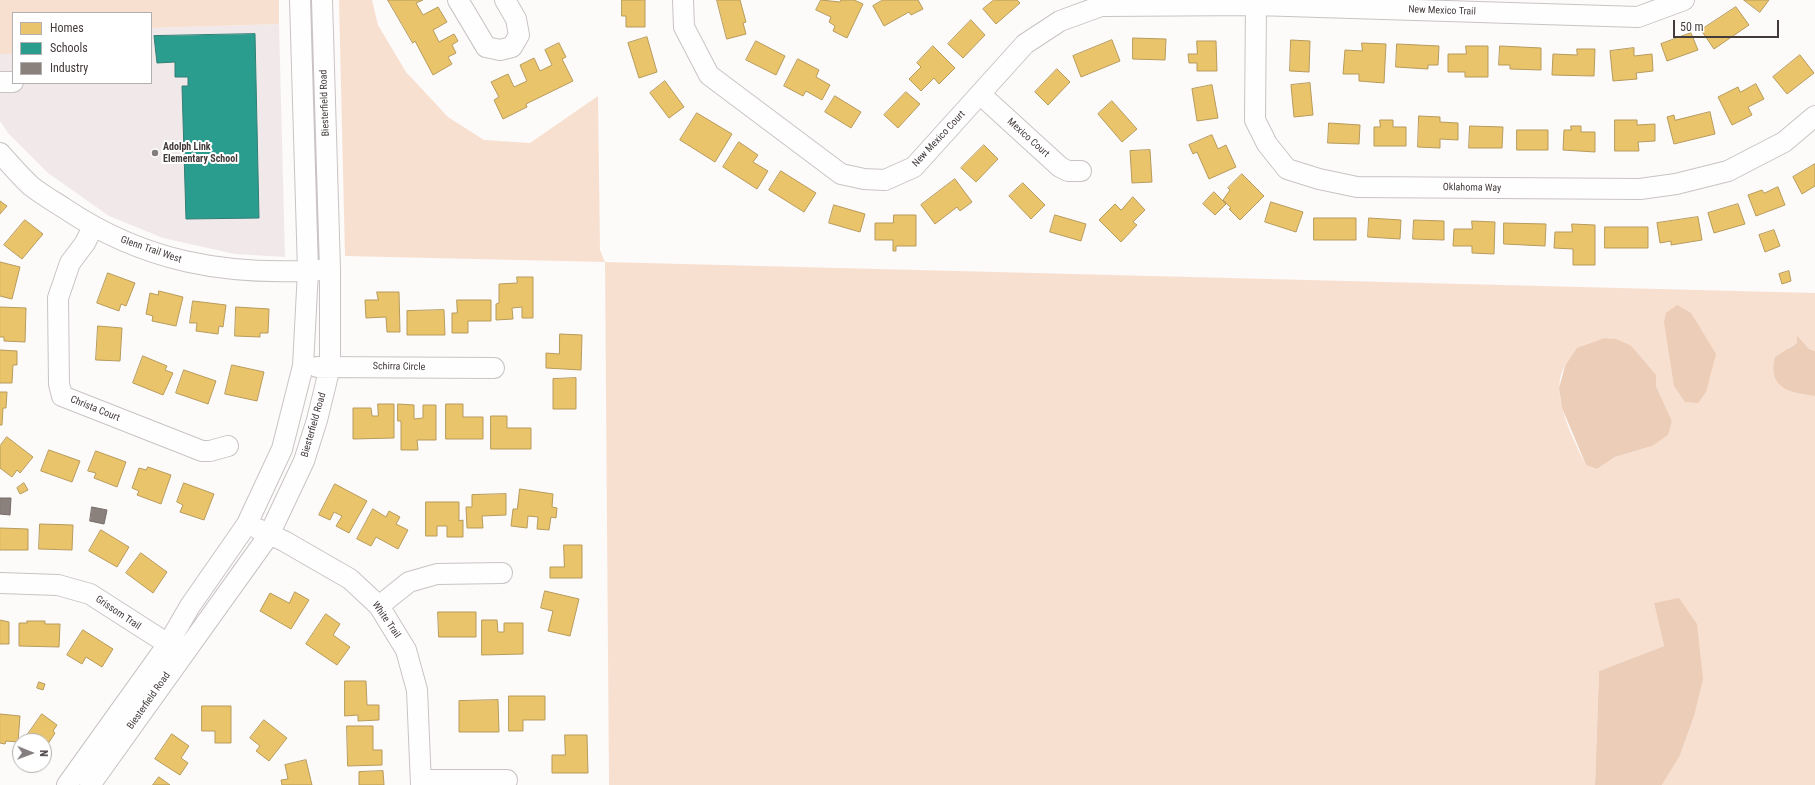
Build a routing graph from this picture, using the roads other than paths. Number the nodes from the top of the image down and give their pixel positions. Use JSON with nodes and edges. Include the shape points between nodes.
{"nodes":[{"id":1,"x":300,"y":0,"type":"edge"},
{"id":2,"x":322,"y":0,"type":"edge"},
{"id":3,"x":458,"y":0,"type":"edge"},
{"id":4,"x":505,"y":0,"type":"edge"},
{"id":5,"x":683,"y":0,"type":"edge"},
{"id":6,"x":1684,"y":0,"type":"edge"},
{"id":7,"x":1100,"y":3,"type":"edge"},
{"id":8,"x":1256,"y":5,"type":"junction"},
{"id":9,"x":0,"y":82,"type":"edge"},
{"id":10,"x":12,"y":82,"type":"edge"},
{"id":11,"x":980,"y":94,"type":"junction"},
{"id":12,"x":1815,"y":116,"type":"edge"},
{"id":13,"x":0,"y":153,"type":"edge"},
{"id":14,"x":1081,"y":171,"type":"dead end"},
{"id":15,"x":93,"y":227,"type":"junction"},
{"id":16,"x":330,"y":270,"type":"junction"},
{"id":17,"x":308,"y":271,"type":"junction"},
{"id":18,"x":303,"y":366,"type":"junction"},
{"id":19,"x":330,"y":367,"type":"junction"},
{"id":20,"x":494,"y":368,"type":"dead end"},
{"id":21,"x":228,"y":446,"type":"dead end"},
{"id":22,"x":247,"y":524,"type":"junction"},
{"id":23,"x":270,"y":535,"type":"junction"},
{"id":24,"x":502,"y":573,"type":"dead end"},
{"id":25,"x":0,"y":583,"type":"edge"},
{"id":26,"x":379,"y":606,"type":"junction"},
{"id":27,"x":174,"y":651,"type":"junction"},
{"id":28,"x":507,"y":780,"type":"dead end"},
{"id":29,"x":421,"y":782,"type":"edge"},
{"id":30,"x":67,"y":785,"type":"edge"},
{"id":31,"x":90,"y":785,"type":"edge"}],
"edges":[{"from":1,"to":17,"type":"street","name":"Biesterfield Road"},
{"from":2,"to":16,"type":"street","name":"Biesterfield Road"},
{"from":3,"to":4,"type":"street","via":[[486,47],[500,50],[512,46],[519,35],[516,19]]},
{"from":5,"to":11,"type":"street","name":"New Mexico Court","via":[[684,27],[709,75],[841,174],[886,180],[914,167]]},
{"from":6,"to":8,"type":"street","name":"New Mexico Trail","via":[[1638,17]]},
{"from":7,"to":8,"type":"street","name":"New Mexico Trail"},
{"from":7,"to":11,"type":"street","name":"New Mexico Court","via":[[1060,21],[1025,44]]},
{"from":8,"to":12,"type":"street","name":"Oklahoma Way","via":[[1255,120],[1267,144],[1287,169],[1319,179],[1357,186],[1640,189],[1676,184],[1728,171],[1784,142]]},
{"from":9,"to":10,"type":"street"},
{"from":11,"to":14,"type":"street","name":"Mexico Court","via":[[1060,167],[1068,171]]},
{"from":13,"to":15,"type":"street","name":"Glenn Trail West","via":[[32,186]]},
{"from":15,"to":17,"type":"street","name":"Glenn Trail West","via":[[134,246],[197,265],[227,270]]},
{"from":15,"to":21,"type":"street","name":"Christa Court","via":[[70,263],[58,298],[59,384],[62,396],[202,451]]},
{"from":16,"to":17,"type":"street","name":"Glenn Trail West"},
{"from":16,"to":19,"type":"street","name":"Biesterfield Road"},
{"from":17,"to":18,"type":"street","name":"Biesterfield Road"},
{"from":18,"to":19,"type":"street","name":"Schirra Circle"},
{"from":18,"to":22,"type":"street","name":"Biesterfield Road","via":[[282,449]]},
{"from":19,"to":20,"type":"street","name":"Schirra Circle"},
{"from":19,"to":23,"type":"street","name":"Biesterfield Road","via":[[304,461]]},
{"from":22,"to":23,"type":"street","name":"White Trail"},
{"from":22,"to":27,"type":"street","name":"Biesterfield Road","via":[[190,606]]},
{"from":23,"to":26,"type":"street","name":"White Trail","via":[[350,579]]},
{"from":23,"to":27,"type":"street","name":"Biesterfield Road","via":[[208,623]]},
{"from":24,"to":26,"type":"street","via":[[437,574],[409,582]]},
{"from":25,"to":27,"type":"street","name":"Grissom Trail","via":[[58,586],[90,594]]},
{"from":26,"to":29,"type":"street","name":"White Trail","via":[[406,650],[417,690]]},
{"from":27,"to":30,"type":"street","name":"Biesterfield Road"},
{"from":27,"to":31,"type":"street","name":"Biesterfield Road"},
{"from":28,"to":29,"type":"street"}]}
